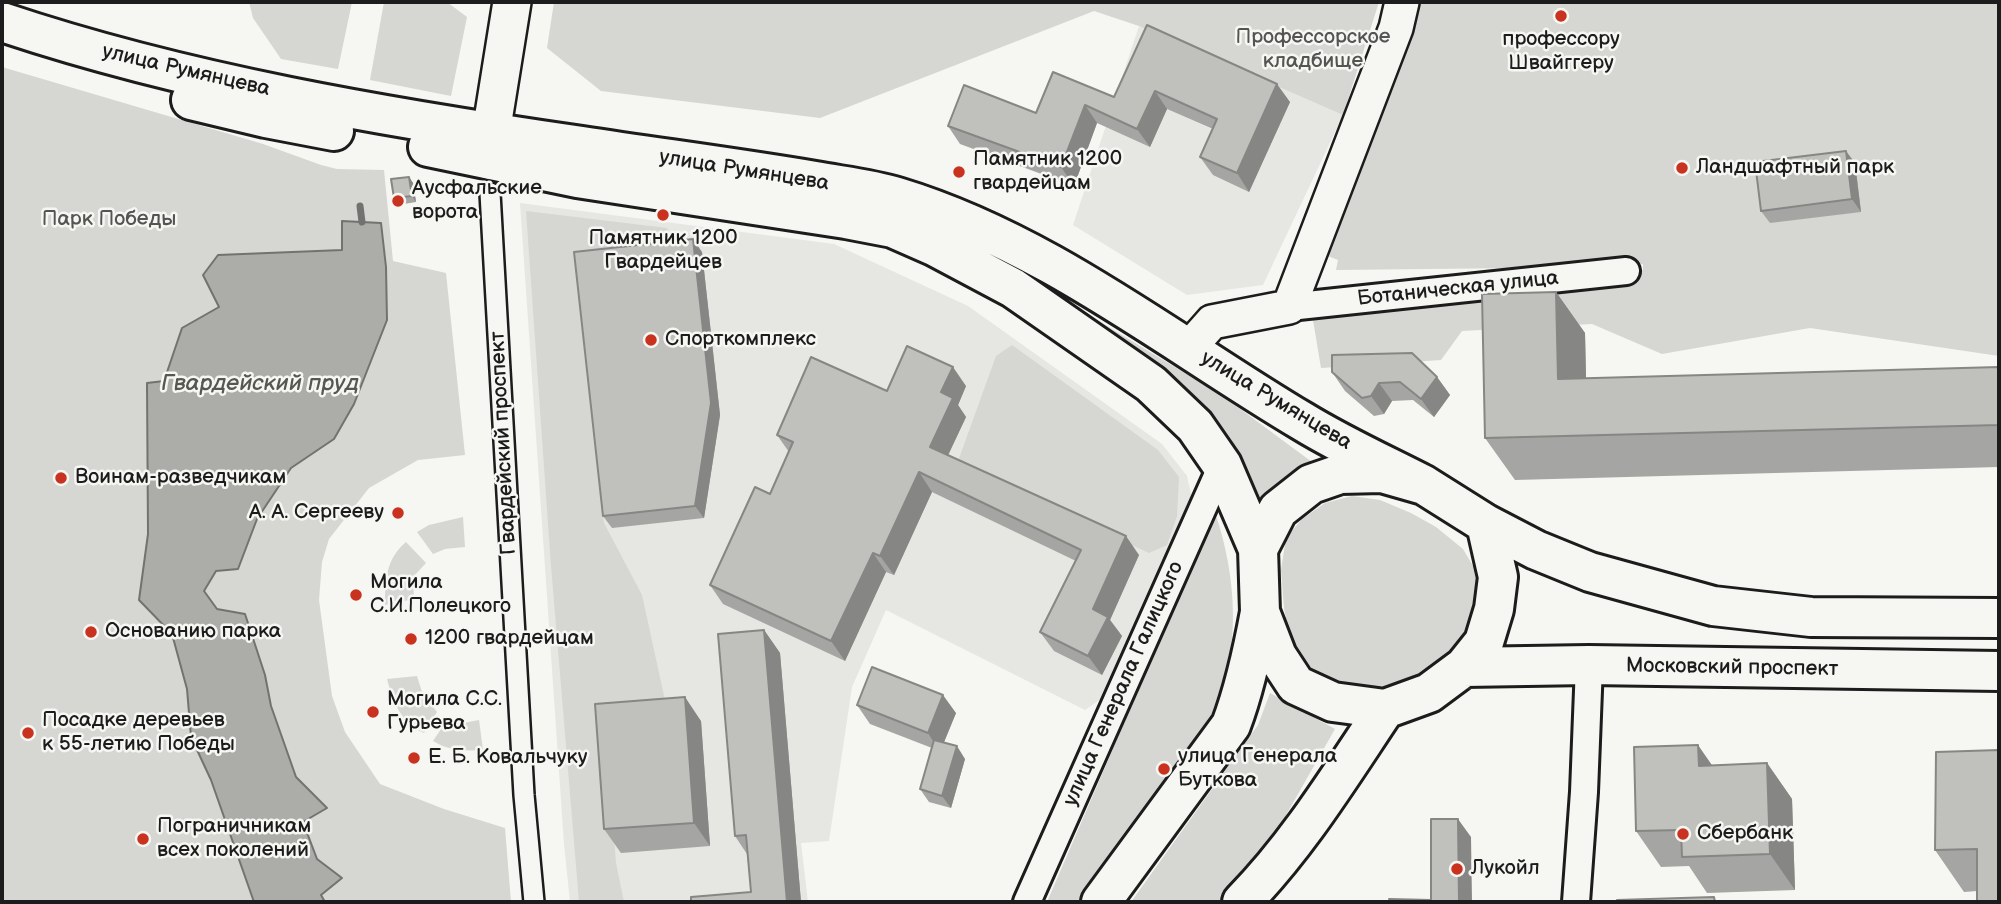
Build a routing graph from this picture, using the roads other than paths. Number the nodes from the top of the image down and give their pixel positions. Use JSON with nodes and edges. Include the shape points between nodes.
{"nodes":[{"id":1,"x":512,"y":2,"type":"edge"},
{"id":2,"x":1402,"y":2,"type":"edge"},
{"id":3,"x":2,"y":22,"type":"edge"},
{"id":4,"x":2,"y":45,"type":"edge"},
{"id":5,"x":490,"y":162,"type":"junction"},
{"id":6,"x":1626,"y":271,"type":"dead end"},
{"id":7,"x":1289,"y":307,"type":"junction"},
{"id":8,"x":1189,"y":348,"type":"junction"},
{"id":9,"x":1223,"y":465,"type":"junction"},
{"id":10,"x":1424,"y":485,"type":"junction"},
{"id":11,"x":1486,"y":524,"type":"junction"},
{"id":12,"x":1258,"y":549,"type":"junction"},
{"id":13,"x":1260,"y":612,"type":"junction"},
{"id":14,"x":1999,"y":618,"type":"edge"},
{"id":15,"x":1589,"y":665,"type":"junction"},
{"id":16,"x":1464,"y":667,"type":"junction"},
{"id":17,"x":1999,"y":671,"type":"edge"},
{"id":18,"x":1385,"y":709,"type":"junction"},
{"id":19,"x":534,"y":902,"type":"edge"},
{"id":20,"x":1027,"y":902,"type":"edge"},
{"id":21,"x":1101,"y":902,"type":"edge"},
{"id":22,"x":1242,"y":902,"type":"edge"},
{"id":23,"x":1576,"y":902,"type":"edge"}],
"edges":[{"from":1,"to":5,"type":"main road","name":"Гвардейский проспект"},
{"from":2,"to":7,"type":"street"},
{"from":3,"to":5,"type":"main road","name":"улица Румянцева","via":[[166,69],[307,99]]},
{"from":4,"to":5,"type":"main road","name":"улица Румянцева","via":[[155,92]]},
{"from":5,"to":8,"type":"main road","name":"улица Румянцева","via":[[766,173],[891,195],[940,210],[1047,262]]},
{"from":5,"to":9,"type":"main road","name":"улица Румянцева","via":[[892,228],[1013,288],[1151,384],[1195,426]]},
{"from":5,"to":19,"type":"street","name":"Гвардейский проспект","via":[[524,795]]},
{"from":6,"to":7,"type":"street","name":"Ботаническая улица"},
{"from":7,"to":8,"type":"street","via":[[1212,322]]},
{"from":8,"to":10,"type":"main road","name":"улица Румянцева","via":[[1304,422]]},
{"from":9,"to":12,"type":"main road","name":"улица Румянцева"},
{"from":9,"to":20,"type":"street","name":"улица Генерала Галицкого"},
{"from":10,"to":11,"type":"main road"},
{"from":10,"to":12,"type":"main road","via":[[1382,473],[1340,474],[1311,484],[1278,510]]},
{"from":11,"to":14,"type":"main road","via":[[1590,572],[1713,606],[1811,617]]},
{"from":11,"to":16,"type":"main road","via":[[1498,577],[1494,609],[1484,642]]},
{"from":12,"to":13,"type":"main road"},
{"from":13,"to":18,"type":"main road","via":[[1277,656],[1296,685],[1333,702]]},
{"from":13,"to":21,"type":"main road","via":[[1231,725]]},
{"from":15,"to":16,"type":"main road","name":"Московский проспект"},
{"from":15,"to":17,"type":"main road","name":"Московский проспект"},
{"from":15,"to":23,"type":"street"},
{"from":16,"to":18,"type":"main road","via":[[1429,693]]},
{"from":18,"to":22,"type":"main road","via":[[1308,824]]}]}
